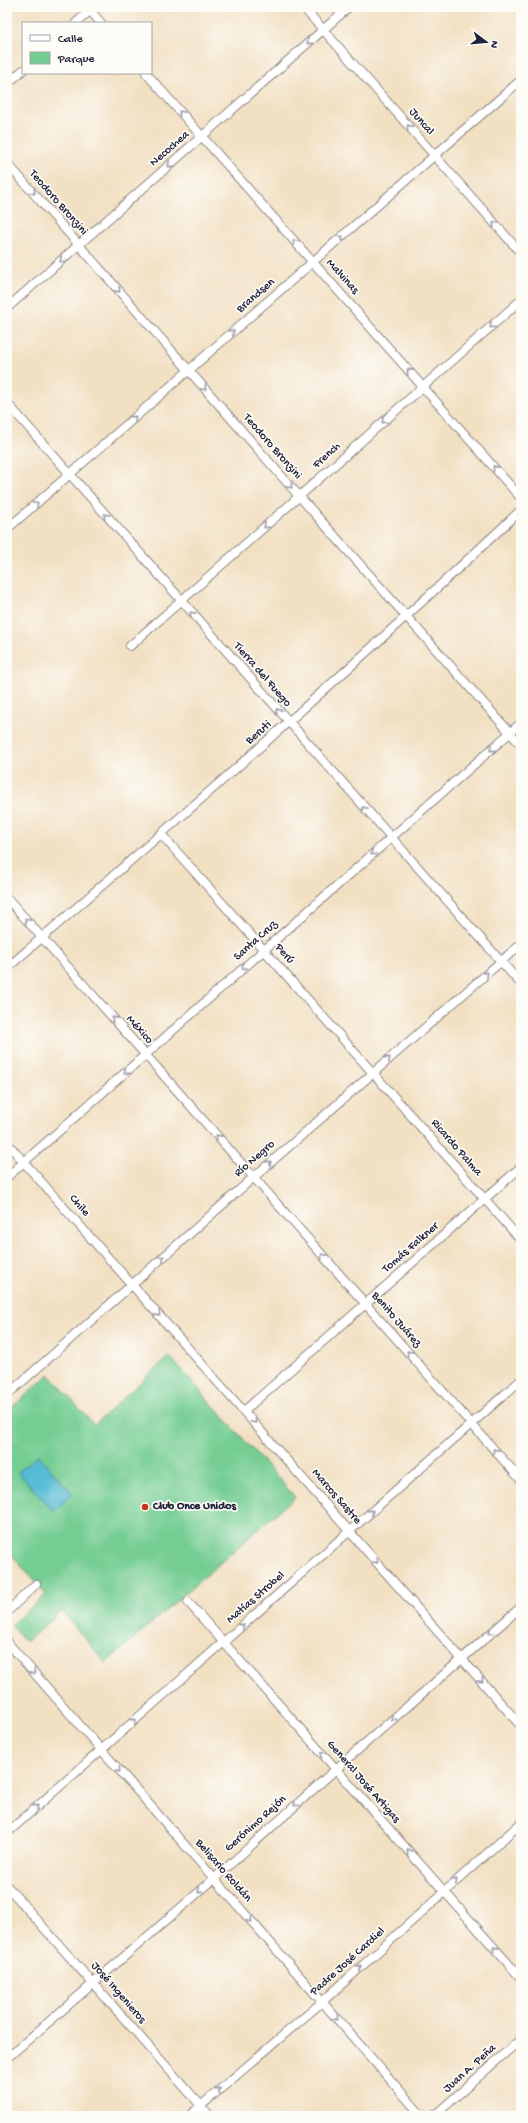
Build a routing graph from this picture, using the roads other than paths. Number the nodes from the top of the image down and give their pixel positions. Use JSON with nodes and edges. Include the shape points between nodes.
{"nodes":[{"id":1,"x":304,"y":7,"type":"edge"},
{"id":2,"x":349,"y":7,"type":"edge"},
{"id":3,"x":91,"y":8,"type":"edge"},
{"id":4,"x":77,"y":22,"type":"edge"},
{"id":5,"x":100,"y":22,"type":"edge"},
{"id":6,"x":323,"y":30,"type":"junction"},
{"id":7,"x":22,"y":71,"type":"edge"},
{"id":8,"x":147,"y":74,"type":"edge"},
{"id":9,"x":521,"y":80,"type":"edge"},
{"id":10,"x":7,"y":84,"type":"edge"},
{"id":11,"x":202,"y":137,"type":"junction"},
{"id":12,"x":434,"y":156,"type":"junction"},
{"id":13,"x":7,"y":163,"type":"edge"},
{"id":14,"x":79,"y":245,"type":"junction"},
{"id":15,"x":521,"y":253,"type":"edge"},
{"id":16,"x":312,"y":262,"type":"junction"},
{"id":17,"x":521,"y":300,"type":"edge"},
{"id":18,"x":7,"y":308,"type":"edge"},
{"id":19,"x":189,"y":370,"type":"junction"},
{"id":20,"x":423,"y":387,"type":"junction"},
{"id":21,"x":7,"y":403,"type":"edge"},
{"id":22,"x":70,"y":474,"type":"junction"},
{"id":23,"x":299,"y":496,"type":"junction"},
{"id":24,"x":521,"y":498,"type":"edge"},
{"id":25,"x":521,"y":510,"type":"edge"},
{"id":26,"x":7,"y":529,"type":"edge"},
{"id":27,"x":182,"y":601,"type":"junction"},
{"id":28,"x":408,"y":617,"type":"junction"},
{"id":29,"x":130,"y":646,"type":"dead end"},
{"id":30,"x":289,"y":723,"type":"junction"},
{"id":31,"x":521,"y":723,"type":"edge"},
{"id":32,"x":510,"y":733,"type":"junction"},
{"id":33,"x":521,"y":745,"type":"edge"},
{"id":34,"x":161,"y":834,"type":"junction"},
{"id":35,"x":390,"y":838,"type":"junction"},
{"id":36,"x":7,"y":898,"type":"edge"},
{"id":37,"x":42,"y":938,"type":"junction"},
{"id":38,"x":521,"y":944,"type":"edge"},
{"id":39,"x":264,"y":950,"type":"junction"},
{"id":40,"x":501,"y":961,"type":"junction"},
{"id":41,"x":7,"y":968,"type":"edge"},
{"id":42,"x":521,"y":984,"type":"edge"},
{"id":43,"x":146,"y":1055,"type":"junction"},
{"id":44,"x":373,"y":1072,"type":"junction"},
{"id":45,"x":7,"y":1143,"type":"edge"},
{"id":46,"x":24,"y":1162,"type":"junction"},
{"id":47,"x":521,"y":1167,"type":"edge"},
{"id":48,"x":254,"y":1176,"type":"junction"},
{"id":49,"x":7,"y":1177,"type":"edge"},
{"id":50,"x":485,"y":1199,"type":"junction"},
{"id":51,"x":521,"y":1240,"type":"edge"},
{"id":52,"x":132,"y":1284,"type":"junction"},
{"id":53,"x":366,"y":1304,"type":"junction"},
{"id":54,"x":521,"y":1380,"type":"edge"},
{"id":55,"x":8,"y":1393,"type":"edge"},
{"id":56,"x":244,"y":1411,"type":"junction"},
{"id":57,"x":472,"y":1424,"type":"junction"},
{"id":58,"x":521,"y":1480,"type":"edge"},
{"id":59,"x":350,"y":1531,"type":"junction"},
{"id":60,"x":36,"y":1584,"type":"dead end"},
{"id":61,"x":188,"y":1602,"type":"dead end"},
{"id":62,"x":521,"y":1607,"type":"edge"},
{"id":63,"x":7,"y":1612,"type":"edge"},
{"id":64,"x":7,"y":1642,"type":"edge"},
{"id":65,"x":224,"y":1642,"type":"junction"},
{"id":66,"x":461,"y":1658,"type":"junction"},
{"id":67,"x":521,"y":1726,"type":"edge"},
{"id":68,"x":101,"y":1750,"type":"junction"},
{"id":69,"x":336,"y":1769,"type":"junction"},
{"id":70,"x":521,"y":1823,"type":"edge"},
{"id":71,"x":7,"y":1833,"type":"edge"},
{"id":72,"x":214,"y":1879,"type":"junction"},
{"id":73,"x":7,"y":1886,"type":"edge"},
{"id":74,"x":444,"y":1891,"type":"junction"},
{"id":75,"x":521,"y":1978,"type":"edge"},
{"id":76,"x":93,"y":1983,"type":"junction"},
{"id":77,"x":322,"y":2002,"type":"junction"},
{"id":78,"x":521,"y":2039,"type":"edge"},
{"id":79,"x":7,"y":2058,"type":"edge"},
{"id":80,"x":201,"y":2105,"type":"junction"},
{"id":81,"x":189,"y":2116,"type":"edge"},
{"id":82,"x":210,"y":2116,"type":"edge"},
{"id":83,"x":422,"y":2116,"type":"edge"},
{"id":84,"x":434,"y":2116,"type":"edge"}],
"edges":[{"from":1,"to":6,"type":"street","name":"Juncal"},
{"from":2,"to":6,"type":"street","name":"Necochea"},
{"from":3,"to":4,"type":"street"},
{"from":3,"to":5,"type":"street"},
{"from":6,"to":11,"type":"street","name":"Necochea","one_way":true},
{"from":12,"to":6,"type":"street","name":"Juncal","one_way":true},
{"from":7,"to":10,"type":"street"},
{"from":11,"to":8,"type":"street","name":"Malvinas","one_way":true},
{"from":9,"to":12,"type":"street","name":"Brandsen"},
{"from":11,"to":14,"type":"street","name":"Necochea","one_way":true},
{"from":16,"to":11,"type":"street","name":"Malvinas","one_way":true},
{"from":15,"to":12,"type":"street","name":"Juncal","one_way":true},
{"from":16,"to":12,"type":"street","name":"Brandsen","one_way":true},
{"from":13,"to":14,"type":"street","name":"Teodoro Bronzini","one_way":true},
{"from":14,"to":18,"type":"street","name":"Necochea","one_way":true},
{"from":14,"to":19,"type":"street","name":"Teodoro Bronzini","one_way":true},
{"from":19,"to":16,"type":"street","name":"Brandsen","one_way":true},
{"from":20,"to":16,"type":"street","name":"Malvinas","one_way":true},
{"from":17,"to":20,"type":"street","name":"French","one_way":true},
{"from":22,"to":19,"type":"street","name":"Brandsen","one_way":true},
{"from":19,"to":23,"type":"street","name":"Teodoro Bronzini","one_way":true},
{"from":20,"to":23,"type":"street","name":"French","one_way":true},
{"from":24,"to":20,"type":"street","name":"Malvinas","one_way":true},
{"from":21,"to":22,"type":"street","name":"Tierra del Fuego"},
{"from":26,"to":22,"type":"street","name":"Brandsen","one_way":true},
{"from":27,"to":22,"type":"street","name":"Tierra del Fuego","one_way":true},
{"from":23,"to":27,"type":"street","name":"French","one_way":true},
{"from":23,"to":28,"type":"street","name":"Teodoro Bronzini"},
{"from":25,"to":28,"type":"street","name":"Beruti"},
{"from":27,"to":29,"type":"street","name":"French"},
{"from":30,"to":27,"type":"street","name":"Tierra del Fuego","one_way":true},
{"from":28,"to":30,"type":"street","name":"Beruti"},
{"from":28,"to":32,"type":"street","name":"Teodoro Bronzini"},
{"from":30,"to":34,"type":"street","name":"Beruti"},
{"from":35,"to":30,"type":"street","name":"Tierra del Fuego","one_way":true},
{"from":31,"to":32,"type":"street","name":"Santa Cruz"},
{"from":32,"to":33,"type":"street","name":"Teodoro Bronzini"},
{"from":32,"to":35,"type":"street","name":"Santa Cruz","one_way":true},
{"from":34,"to":37,"type":"street","name":"Beruti"},
{"from":34,"to":39,"type":"street","name":"Perú"},
{"from":35,"to":39,"type":"street","name":"Santa Cruz","one_way":true},
{"from":35,"to":40,"type":"street","name":"Tierra del Fuego"},
{"from":37,"to":36,"type":"street","name":"México","one_way":true},
{"from":37,"to":41,"type":"street","name":"Beruti"},
{"from":43,"to":37,"type":"street","name":"México","one_way":true},
{"from":38,"to":40,"type":"street","name":"Río Negro"},
{"from":39,"to":43,"type":"street","name":"Santa Cruz","one_way":true},
{"from":39,"to":44,"type":"street","name":"Perú"},
{"from":40,"to":42,"type":"street","name":"Tierra del Fuego"},
{"from":44,"to":40,"type":"street","name":"Río Negro","one_way":true},
{"from":43,"to":46,"type":"street","name":"Santa Cruz","one_way":true},
{"from":48,"to":43,"type":"street","name":"México","one_way":true},
{"from":48,"to":44,"type":"street","name":"Río Negro","one_way":true},
{"from":44,"to":50,"type":"street","name":"Ricardo Palma"},
{"from":45,"to":46,"type":"street","name":"Chile"},
{"from":46,"to":49,"type":"street","name":"Santa Cruz"},
{"from":46,"to":52,"type":"street","name":"Chile"},
{"from":47,"to":50,"type":"street","name":"Tomás Falkner"},
{"from":52,"to":48,"type":"street","name":"Río Negro","one_way":true},
{"from":53,"to":48,"type":"street","name":"Benito Juárez","one_way":true},
{"from":50,"to":51,"type":"street","name":"Ricardo Palma"},
{"from":50,"to":53,"type":"street","name":"Tomás Falkner"},
{"from":52,"to":55,"type":"street","name":"Río Negro"},
{"from":52,"to":56,"type":"street","name":"Marcos Sastre","one_way":true},
{"from":53,"to":56,"type":"street","name":"Tomás Falkner"},
{"from":57,"to":53,"type":"street","name":"Benito Juárez","one_way":true},
{"from":54,"to":57,"type":"street","name":"Matías Strobel"},
{"from":56,"to":59,"type":"street","name":"Marcos Sastre","one_way":true},
{"from":58,"to":57,"type":"street","name":"Benito Juárez","one_way":true},
{"from":59,"to":57,"type":"street","name":"Matías Strobel","one_way":true},
{"from":65,"to":59,"type":"street","name":"Matías Strobel","one_way":true},
{"from":59,"to":66,"type":"street","name":"Marcos Sastre","one_way":true},
{"from":60,"to":63,"type":"street"},
{"from":61,"to":65,"type":"street","name":"General José Artigas"},
{"from":62,"to":66,"type":"street","name":"Gerónimo Rejón","one_way":true},
{"from":64,"to":68,"type":"street","name":"Belisario Roldán","one_way":true},
{"from":68,"to":65,"type":"street","name":"Matías Strobel","one_way":true},
{"from":69,"to":65,"type":"street","name":"General José Artigas","one_way":true},
{"from":66,"to":67,"type":"street","name":"Marcos Sastre","one_way":true},
{"from":66,"to":69,"type":"street","name":"Gerónimo Rejón","one_way":true},
{"from":71,"to":68,"type":"street","name":"Matías Strobel","one_way":true},
{"from":68,"to":72,"type":"street","name":"Belisario Roldán","one_way":true},
{"from":69,"to":72,"type":"street","name":"Gerónimo Rejón","one_way":true},
{"from":74,"to":69,"type":"street","name":"General José Artigas","one_way":true},
{"from":74,"to":70,"type":"street","name":"Padre José Cardiel","one_way":true},
{"from":72,"to":76,"type":"street","name":"Gerónimo Rejón","one_way":true},
{"from":72,"to":77,"type":"street","name":"Belisario Roldán","one_way":true},
{"from":73,"to":76,"type":"street","name":"José Ingenieros"},
{"from":75,"to":74,"type":"street","name":"General José Artigas","one_way":true},
{"from":77,"to":74,"type":"street","name":"Padre José Cardiel","one_way":true},
{"from":76,"to":79,"type":"street","name":"Gerónimo Rejón"},
{"from":76,"to":80,"type":"street","name":"José Ingenieros"},
{"from":80,"to":77,"type":"street","name":"Padre José Cardiel","one_way":true},
{"from":77,"to":83,"type":"street","name":"Belisario Roldán","one_way":true},
{"from":78,"to":84,"type":"street","name":"Juan A. Peña"},
{"from":80,"to":81,"type":"street","name":"Padre José Cardiel"},
{"from":80,"to":82,"type":"street","name":"José Ingenieros"}]}
